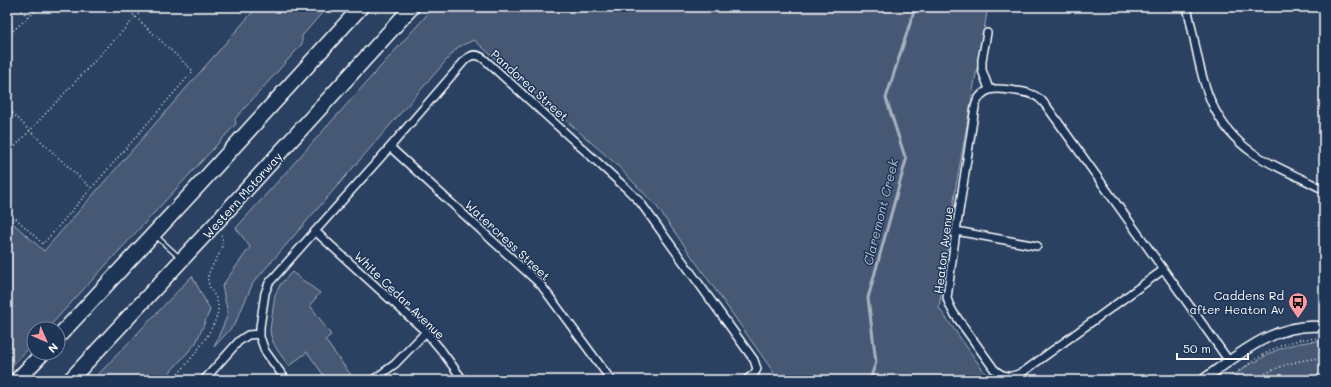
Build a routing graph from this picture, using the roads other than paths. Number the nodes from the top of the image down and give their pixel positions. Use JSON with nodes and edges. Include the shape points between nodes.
{"nodes":[{"id":1,"x":361,"y":7,"type":"edge"},
{"id":2,"x":412,"y":7,"type":"edge"},
{"id":3,"x":1187,"y":7,"type":"edge"},
{"id":4,"x":987,"y":33,"type":"dead end"},
{"id":5,"x":990,"y":89,"type":"junction"},
{"id":6,"x":390,"y":147,"type":"junction"},
{"id":7,"x":1324,"y":190,"type":"edge"},
{"id":8,"x":315,"y":231,"type":"junction"},
{"id":9,"x":956,"y":231,"type":"junction"},
{"id":10,"x":154,"y":234,"type":"junction"},
{"id":11,"x":1037,"y":246,"type":"dead end"},
{"id":12,"x":182,"y":260,"type":"junction"},
{"id":13,"x":1163,"y":270,"type":"junction"},
{"id":14,"x":1324,"y":326,"type":"edge"},
{"id":15,"x":66,"y":328,"type":"edge"},
{"id":16,"x":426,"y":332,"type":"junction"},
{"id":17,"x":260,"y":334,"type":"junction"},
{"id":18,"x":35,"y":361,"type":"edge"},
{"id":19,"x":1229,"y":361,"type":"junction"},
{"id":20,"x":17,"y":380,"type":"edge"},
{"id":21,"x":70,"y":380,"type":"edge"},
{"id":22,"x":204,"y":380,"type":"edge"},
{"id":23,"x":286,"y":380,"type":"edge"},
{"id":24,"x":373,"y":380,"type":"edge"},
{"id":25,"x":463,"y":380,"type":"edge"},
{"id":26,"x":611,"y":380,"type":"edge"},
{"id":27,"x":746,"y":380,"type":"edge"},
{"id":28,"x":1203,"y":380,"type":"edge"}],
"edges":[{"from":1,"to":10,"type":"highway"},
{"from":2,"to":12,"type":"highway","name":"Western Motorway"},
{"from":3,"to":7,"type":"street","via":[[1207,95],[1225,128],[1254,153]]},
{"from":4,"to":5,"type":"street","via":[[982,70]]},
{"from":5,"to":9,"type":"street","name":"Heaton Avenue","via":[[982,94],[975,107]]},
{"from":5,"to":13,"type":"street","via":[[1030,93],[1040,99]]},
{"from":6,"to":8,"type":"street","name":"Pandorea Street"},
{"from":6,"to":26,"type":"street","name":"Watercress Street","via":[[540,285]]},
{"from":6,"to":27,"type":"street","name":"Pandorea Street","via":[[466,59],[472,55],[481,56],[640,202],[756,362],[756,372]]},
{"from":8,"to":16,"type":"street","name":"White Cedar Avenue"},
{"from":8,"to":17,"type":"street","name":"Pandorea Street","via":[[269,283],[265,293]]},
{"from":9,"to":11,"type":"street"},
{"from":9,"to":13,"type":"street","name":"Heaton Avenue","via":[[947,298],[949,304],[994,369],[1000,375],[1008,377],[1023,372]]},
{"from":10,"to":12,"type":"lane"},
{"from":10,"to":15,"type":"highway"},
{"from":12,"to":21,"type":"highway","name":"Western Motorway"},
{"from":13,"to":19,"type":"street"},
{"from":14,"to":19,"type":"street","via":[[1288,329],[1254,344]]},
{"from":16,"to":24,"type":"street","via":[[395,364]]},
{"from":16,"to":25,"type":"street","name":"White Cedar Avenue"},
{"from":17,"to":22,"type":"street","via":[[248,335],[239,341]]},
{"from":17,"to":23,"type":"street","name":"Pandorea Street","via":[[265,351]]},
{"from":18,"to":20,"type":"highway"},
{"from":19,"to":28,"type":"street"}]}
